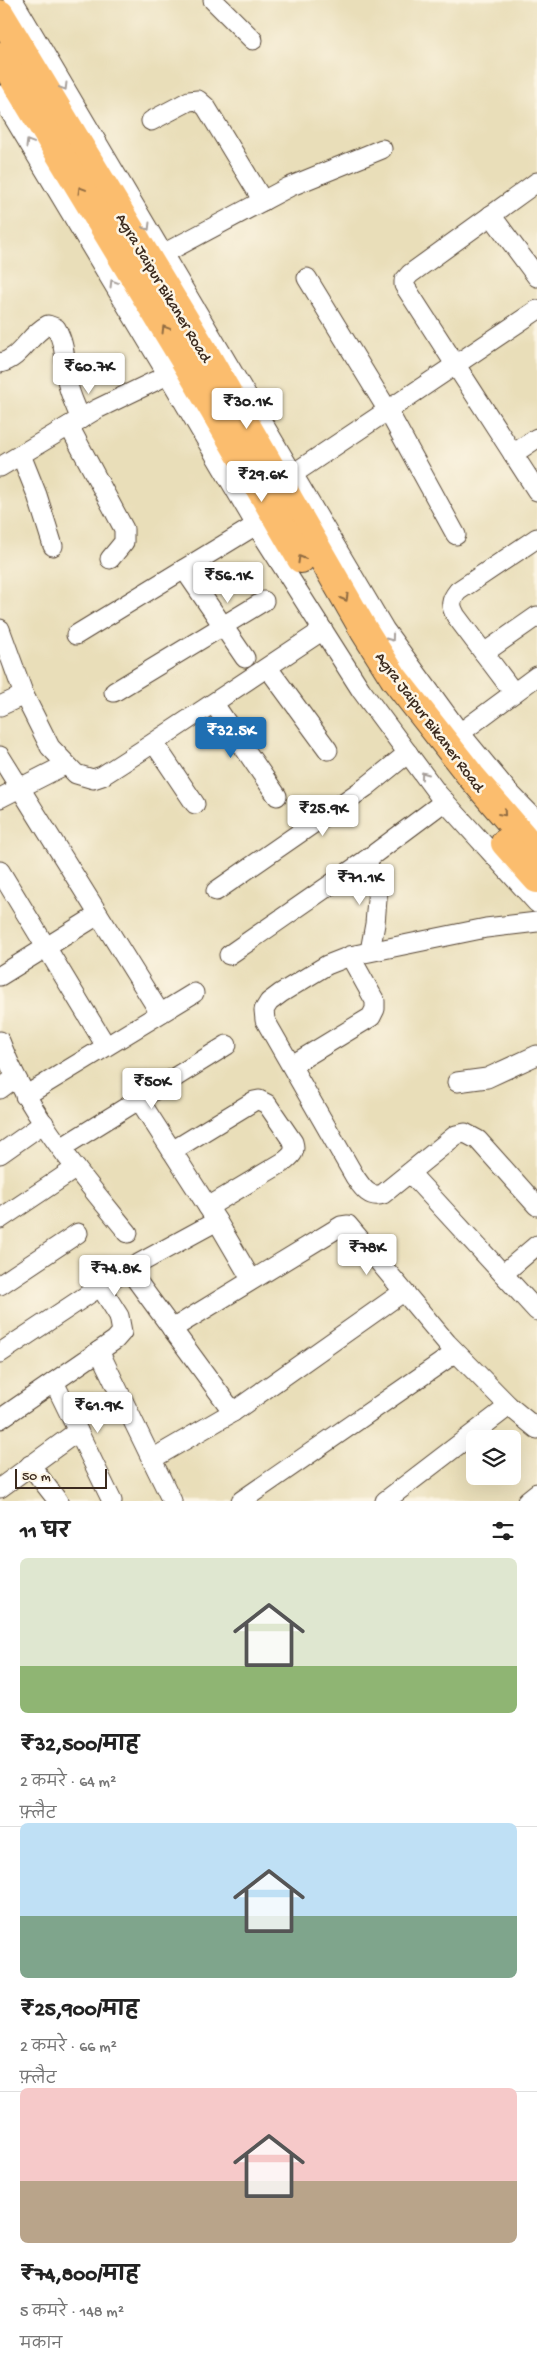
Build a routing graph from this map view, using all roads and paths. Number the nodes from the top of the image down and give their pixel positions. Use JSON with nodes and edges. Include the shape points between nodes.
{"nodes":[{"id":1,"x":13,"y":0,"type":"edge"},
{"id":2,"x":213,"y":0,"type":"edge"},
{"id":3,"x":0,"y":14,"type":"edge"},
{"id":4,"x":253,"y":40,"type":"dead end"},
{"id":5,"x":0,"y":56,"type":"edge"},
{"id":6,"x":37,"y":59,"type":"junction"},
{"id":7,"x":0,"y":95,"type":"edge"},
{"id":8,"x":151,"y":121,"type":"dead end"},
{"id":9,"x":382,"y":149,"type":"dead end"},
{"id":10,"x":537,"y":182,"type":"edge"},
{"id":11,"x":263,"y":201,"type":"junction"},
{"id":12,"x":491,"y":215,"type":"junction"},
{"id":13,"x":163,"y":254,"type":"junction"},
{"id":14,"x":537,"y":277,"type":"edge"},
{"id":15,"x":307,"y":278,"type":"dead end"},
{"id":16,"x":537,"y":310,"type":"edge"},
{"id":17,"x":0,"y":363,"type":"edge"},
{"id":18,"x":187,"y":365,"type":"junction"},
{"id":19,"x":456,"y":366,"type":"junction"},
{"id":20,"x":387,"y":410,"type":"junction"},
{"id":21,"x":75,"y":422,"type":"junction"},
{"id":22,"x":537,"y":438,"type":"edge"},
{"id":23,"x":264,"y":440,"type":"junction"},
{"id":24,"x":513,"y":454,"type":"junction"},
{"id":25,"x":10,"y":461,"type":"edge"},
{"id":26,"x":293,"y":474,"type":"junction"},
{"id":27,"x":537,"y":492,"type":"edge"},
{"id":28,"x":256,"y":525,"type":"junction"},
{"id":29,"x":456,"y":535,"type":"dead end"},
{"id":30,"x":537,"y":538,"type":"edge"},
{"id":31,"x":53,"y":546,"type":"dead end"},
{"id":32,"x":110,"y":559,"type":"dead end"},
{"id":33,"x":184,"y":568,"type":"junction"},
{"id":34,"x":264,"y":601,"type":"dead end"},
{"id":35,"x":537,"y":616,"type":"edge"},
{"id":36,"x":222,"y":625,"type":"junction"},
{"id":37,"x":0,"y":629,"type":"edge"},
{"id":38,"x":323,"y":630,"type":"junction"},
{"id":39,"x":76,"y":635,"type":"dead end"},
{"id":40,"x":484,"y":653,"type":"junction"},
{"id":41,"x":244,"y":658,"type":"dead end"},
{"id":42,"x":268,"y":668,"type":"junction"},
{"id":43,"x":537,"y":676,"type":"edge"},
{"id":44,"x":114,"y":692,"type":"dead end"},
{"id":45,"x":514,"y":694,"type":"junction"},
{"id":46,"x":24,"y":695,"type":"junction"},
{"id":47,"x":214,"y":704,"type":"junction"},
{"id":48,"x":0,"y":706,"type":"edge"},
{"id":49,"x":460,"y":733,"type":"junction"},
{"id":50,"x":148,"y":747,"type":"junction"},
{"id":51,"x":328,"y":750,"type":"dead end"},
{"id":52,"x":408,"y":753,"type":"junction"},
{"id":53,"x":0,"y":756,"type":"edge"},
{"id":54,"x":65,"y":765,"type":"junction"},
{"id":55,"x":20,"y":788,"type":"junction"},
{"id":56,"x":277,"y":796,"type":"dead end"},
{"id":57,"x":0,"y":798,"type":"edge"},
{"id":58,"x":445,"y":801,"type":"junction"},
{"id":59,"x":195,"y":804,"type":"dead end"},
{"id":60,"x":537,"y":821,"type":"edge"},
{"id":61,"x":537,"y":853,"type":"edge"},
{"id":62,"x":366,"y":860,"type":"junction"},
{"id":63,"x":0,"y":871,"type":"edge"},
{"id":64,"x":537,"y":879,"type":"edge"},
{"id":65,"x":216,"y":891,"type":"dead end"},
{"id":66,"x":7,"y":900,"type":"edge"},
{"id":67,"x":537,"y":903,"type":"edge"},
{"id":68,"x":98,"y":915,"type":"junction"},
{"id":69,"x":537,"y":922,"type":"edge"},
{"id":70,"x":46,"y":947,"type":"junction"},
{"id":71,"x":370,"y":951,"type":"junction"},
{"id":72,"x":229,"y":955,"type":"dead end"},
{"id":73,"x":350,"y":956,"type":"junction"},
{"id":74,"x":0,"y":976,"type":"edge"},
{"id":75,"x":194,"y":993,"type":"dead end"},
{"id":76,"x":160,"y":1013,"type":"junction"},
{"id":77,"x":0,"y":1041,"type":"edge"},
{"id":78,"x":227,"y":1045,"type":"dead end"},
{"id":79,"x":106,"y":1046,"type":"junction"},
{"id":80,"x":537,"y":1055,"type":"edge"},
{"id":81,"x":292,"y":1065,"type":"junction"},
{"id":82,"x":456,"y":1082,"type":"dead end"},
{"id":83,"x":8,"y":1084,"type":"edge"},
{"id":84,"x":25,"y":1096,"type":"junction"},
{"id":85,"x":138,"y":1098,"type":"junction"},
{"id":86,"x":44,"y":1123,"type":"junction"},
{"id":87,"x":61,"y":1148,"type":"junction"},
{"id":88,"x":172,"y":1151,"type":"junction"},
{"id":89,"x":0,"y":1154,"type":"edge"},
{"id":90,"x":76,"y":1168,"type":"junction"},
{"id":91,"x":410,"y":1173,"type":"junction"},
{"id":92,"x":537,"y":1206,"type":"edge"},
{"id":93,"x":212,"y":1214,"type":"junction"},
{"id":94,"x":0,"y":1219,"type":"edge"},
{"id":95,"x":78,"y":1233,"type":"dead end"},
{"id":96,"x":128,"y":1234,"type":"dead end"},
{"id":97,"x":537,"y":1245,"type":"edge"},
{"id":98,"x":129,"y":1270,"type":"junction"},
{"id":99,"x":503,"y":1274,"type":"junction"},
{"id":100,"x":251,"y":1279,"type":"junction"},
{"id":101,"x":0,"y":1285,"type":"edge"},
{"id":102,"x":100,"y":1286,"type":"junction"},
{"id":103,"x":403,"y":1292,"type":"junction"},
{"id":104,"x":537,"y":1311,"type":"edge"},
{"id":105,"x":172,"y":1328,"type":"junction"},
{"id":106,"x":99,"y":1351,"type":"junction"},
{"id":107,"x":0,"y":1353,"type":"edge"},
{"id":108,"x":456,"y":1353,"type":"junction"},
{"id":109,"x":54,"y":1382,"type":"junction"},
{"id":110,"x":509,"y":1406,"type":"junction"},
{"id":111,"x":233,"y":1412,"type":"junction"},
{"id":112,"x":0,"y":1419,"type":"edge"},
{"id":113,"x":537,"y":1429,"type":"edge"},
{"id":114,"x":78,"y":1431,"type":"junction"},
{"id":115,"x":152,"y":1460,"type":"junction"},
{"id":116,"x":30,"y":1465,"type":"junction"},
{"id":117,"x":0,"y":1488,"type":"edge"},
{"id":118,"x":537,"y":1493,"type":"edge"},
{"id":119,"x":58,"y":1501,"type":"edge"},
{"id":120,"x":112,"y":1501,"type":"edge"},
{"id":121,"x":172,"y":1501,"type":"edge"},
{"id":122,"x":241,"y":1501,"type":"edge"},
{"id":123,"x":385,"y":1501,"type":"edge"},
{"id":124,"x":527,"y":1501,"type":"edge"}],
"edges":[{"from":1,"to":6,"type":"street"},
{"from":2,"to":4,"type":"street"},
{"from":3,"to":6,"type":"highway","name":"Agra Jaipur Bikaner Road"},
{"from":18,"to":5,"type":"highway","name":"Agra Jaipur Bikaner Road","one_way":true},
{"from":6,"to":13,"type":"street","one_way":true},
{"from":6,"to":18,"type":"highway","name":"Agra Jaipur Bikaner Road"},
{"from":18,"to":7,"type":"street","one_way":true},
{"from":8,"to":11,"type":"street","via":[[189,101],[198,100],[206,107]]},
{"from":9,"to":11,"type":"street"},
{"from":10,"to":12,"type":"street"},
{"from":11,"to":13,"type":"street"},
{"from":12,"to":14,"type":"street"},
{"from":12,"to":19,"type":"street","via":[[404,281],[407,291]]},
{"from":13,"to":23,"type":"street"},
{"from":15,"to":20,"type":"street"},
{"from":16,"to":19,"type":"street"},
{"from":17,"to":21,"type":"street","via":[[17,356],[42,327],[56,328],[66,355]]},
{"from":18,"to":21,"type":"street"},
{"from":18,"to":23,"type":"highway","name":"Agra Jaipur Bikaner Road"},
{"from":18,"to":28,"type":"street"},
{"from":64,"to":18,"type":"highway","name":"Agra Jaipur Bikaner Road","one_way":true,"via":[[455,786],[378,685]]},
{"from":19,"to":20,"type":"street"},
{"from":19,"to":24,"type":"street"},
{"from":20,"to":26,"type":"street"},
{"from":20,"to":29,"type":"street"},
{"from":21,"to":25,"type":"street"},
{"from":21,"to":32,"type":"street","via":[[124,529],[124,542]]},
{"from":22,"to":24,"type":"street"},
{"from":23,"to":26,"type":"street"},
{"from":23,"to":61,"type":"highway","name":"Agra Jaipur Bikaner Road","one_way":true,"via":[[365,632],[394,678]]},
{"from":24,"to":27,"type":"street"},
{"from":25,"to":31,"type":"street","via":[[37,495]]},
{"from":26,"to":49,"type":"street","one_way":true,"via":[[385,630]]},
{"from":28,"to":33,"type":"street"},
{"from":28,"to":38,"type":"street"},
{"from":30,"to":40,"type":"street","via":[[452,598],[450,606]]},
{"from":33,"to":36,"type":"street"},
{"from":33,"to":39,"type":"street"},
{"from":34,"to":36,"type":"street"},
{"from":35,"to":40,"type":"street"},
{"from":36,"to":41,"type":"street"},
{"from":36,"to":44,"type":"street"},
{"from":37,"to":46,"type":"street"},
{"from":38,"to":42,"type":"street"},
{"from":38,"to":52,"type":"street","via":[[361,690]]},
{"from":40,"to":45,"type":"street"},
{"from":42,"to":47,"type":"street"},
{"from":42,"to":51,"type":"street"},
{"from":43,"to":45,"type":"street"},
{"from":45,"to":49,"type":"street"},
{"from":46,"to":48,"type":"street"},
{"from":46,"to":54,"type":"street","via":[[50,747]]},
{"from":47,"to":50,"type":"street"},
{"from":47,"to":56,"type":"street"},
{"from":49,"to":60,"type":"street"},
{"from":50,"to":54,"type":"street","via":[[102,776],[86,778]]},
{"from":50,"to":59,"type":"street"},
{"from":58,"to":52,"type":"street","one_way":true},
{"from":52,"to":65,"type":"street","via":[[366,787]]},
{"from":53,"to":55,"type":"street"},
{"from":54,"to":55,"type":"street"},
{"from":55,"to":57,"type":"street"},
{"from":55,"to":68,"type":"street"},
{"from":58,"to":62,"type":"street"},
{"from":58,"to":67,"type":"street"},
{"from":62,"to":71,"type":"street","via":[[378,888],[376,924]]},
{"from":62,"to":72,"type":"street"},
{"from":63,"to":66,"type":"street"},
{"from":66,"to":70,"type":"street"},
{"from":68,"to":70,"type":"street"},
{"from":68,"to":76,"type":"street"},
{"from":69,"to":71,"type":"street","via":[[486,928]]},
{"from":70,"to":74,"type":"street"},
{"from":70,"to":79,"type":"street"},
{"from":71,"to":73,"type":"street"},
{"from":73,"to":81,"type":"street","via":[[375,1002],[371,1017]]},
{"from":73,"to":81,"type":"street","via":[[327,965],[281,993],[264,1010],[265,1020]]},
{"from":75,"to":76,"type":"street"},
{"from":76,"to":79,"type":"street"},
{"from":77,"to":83,"type":"street"},
{"from":78,"to":85,"type":"street"},
{"from":79,"to":84,"type":"street"},
{"from":80,"to":82,"type":"street","via":[[487,1078]]},
{"from":81,"to":91,"type":"street","via":[[365,1191],[371,1195],[384,1194]]},
{"from":83,"to":84,"type":"street"},
{"from":84,"to":86,"type":"street"},
{"from":85,"to":87,"type":"street"},
{"from":85,"to":88,"type":"street"},
{"from":86,"to":87,"type":"street"},
{"from":86,"to":89,"type":"street"},
{"from":87,"to":90,"type":"street"},
{"from":88,"to":93,"type":"street"},
{"from":88,"to":93,"type":"street","via":[[259,1100],[267,1104],[293,1142],[293,1154]]},
{"from":90,"to":94,"type":"street"},
{"from":90,"to":96,"type":"street"},
{"from":91,"to":92,"type":"street","via":[[456,1135],[465,1133],[472,1135]]},
{"from":91,"to":99,"type":"street"},
{"from":93,"to":98,"type":"street"},
{"from":93,"to":100,"type":"street"},
{"from":95,"to":101,"type":"street"},
{"from":97,"to":99,"type":"street"},
{"from":98,"to":102,"type":"street"},
{"from":98,"to":105,"type":"street"},
{"from":99,"to":104,"type":"street"},
{"from":100,"to":103,"type":"street","via":[[341,1226],[348,1225]]},
{"from":100,"to":105,"type":"street"},
{"from":102,"to":106,"type":"street","via":[[119,1316],[122,1332]]},
{"from":102,"to":107,"type":"street"},
{"from":103,"to":108,"type":"street"},
{"from":103,"to":111,"type":"street"},
{"from":105,"to":111,"type":"street"},
{"from":106,"to":109,"type":"street"},
{"from":106,"to":115,"type":"street"},
{"from":108,"to":110,"type":"street"},
{"from":108,"to":122,"type":"street"},
{"from":109,"to":112,"type":"street"},
{"from":109,"to":114,"type":"street"},
{"from":110,"to":113,"type":"street"},
{"from":110,"to":123,"type":"street"},
{"from":111,"to":115,"type":"street"},
{"from":114,"to":116,"type":"street"},
{"from":114,"to":120,"type":"street"},
{"from":115,"to":121,"type":"street"},
{"from":116,"to":117,"type":"street"},
{"from":116,"to":119,"type":"street"},
{"from":118,"to":124,"type":"street"}]}
